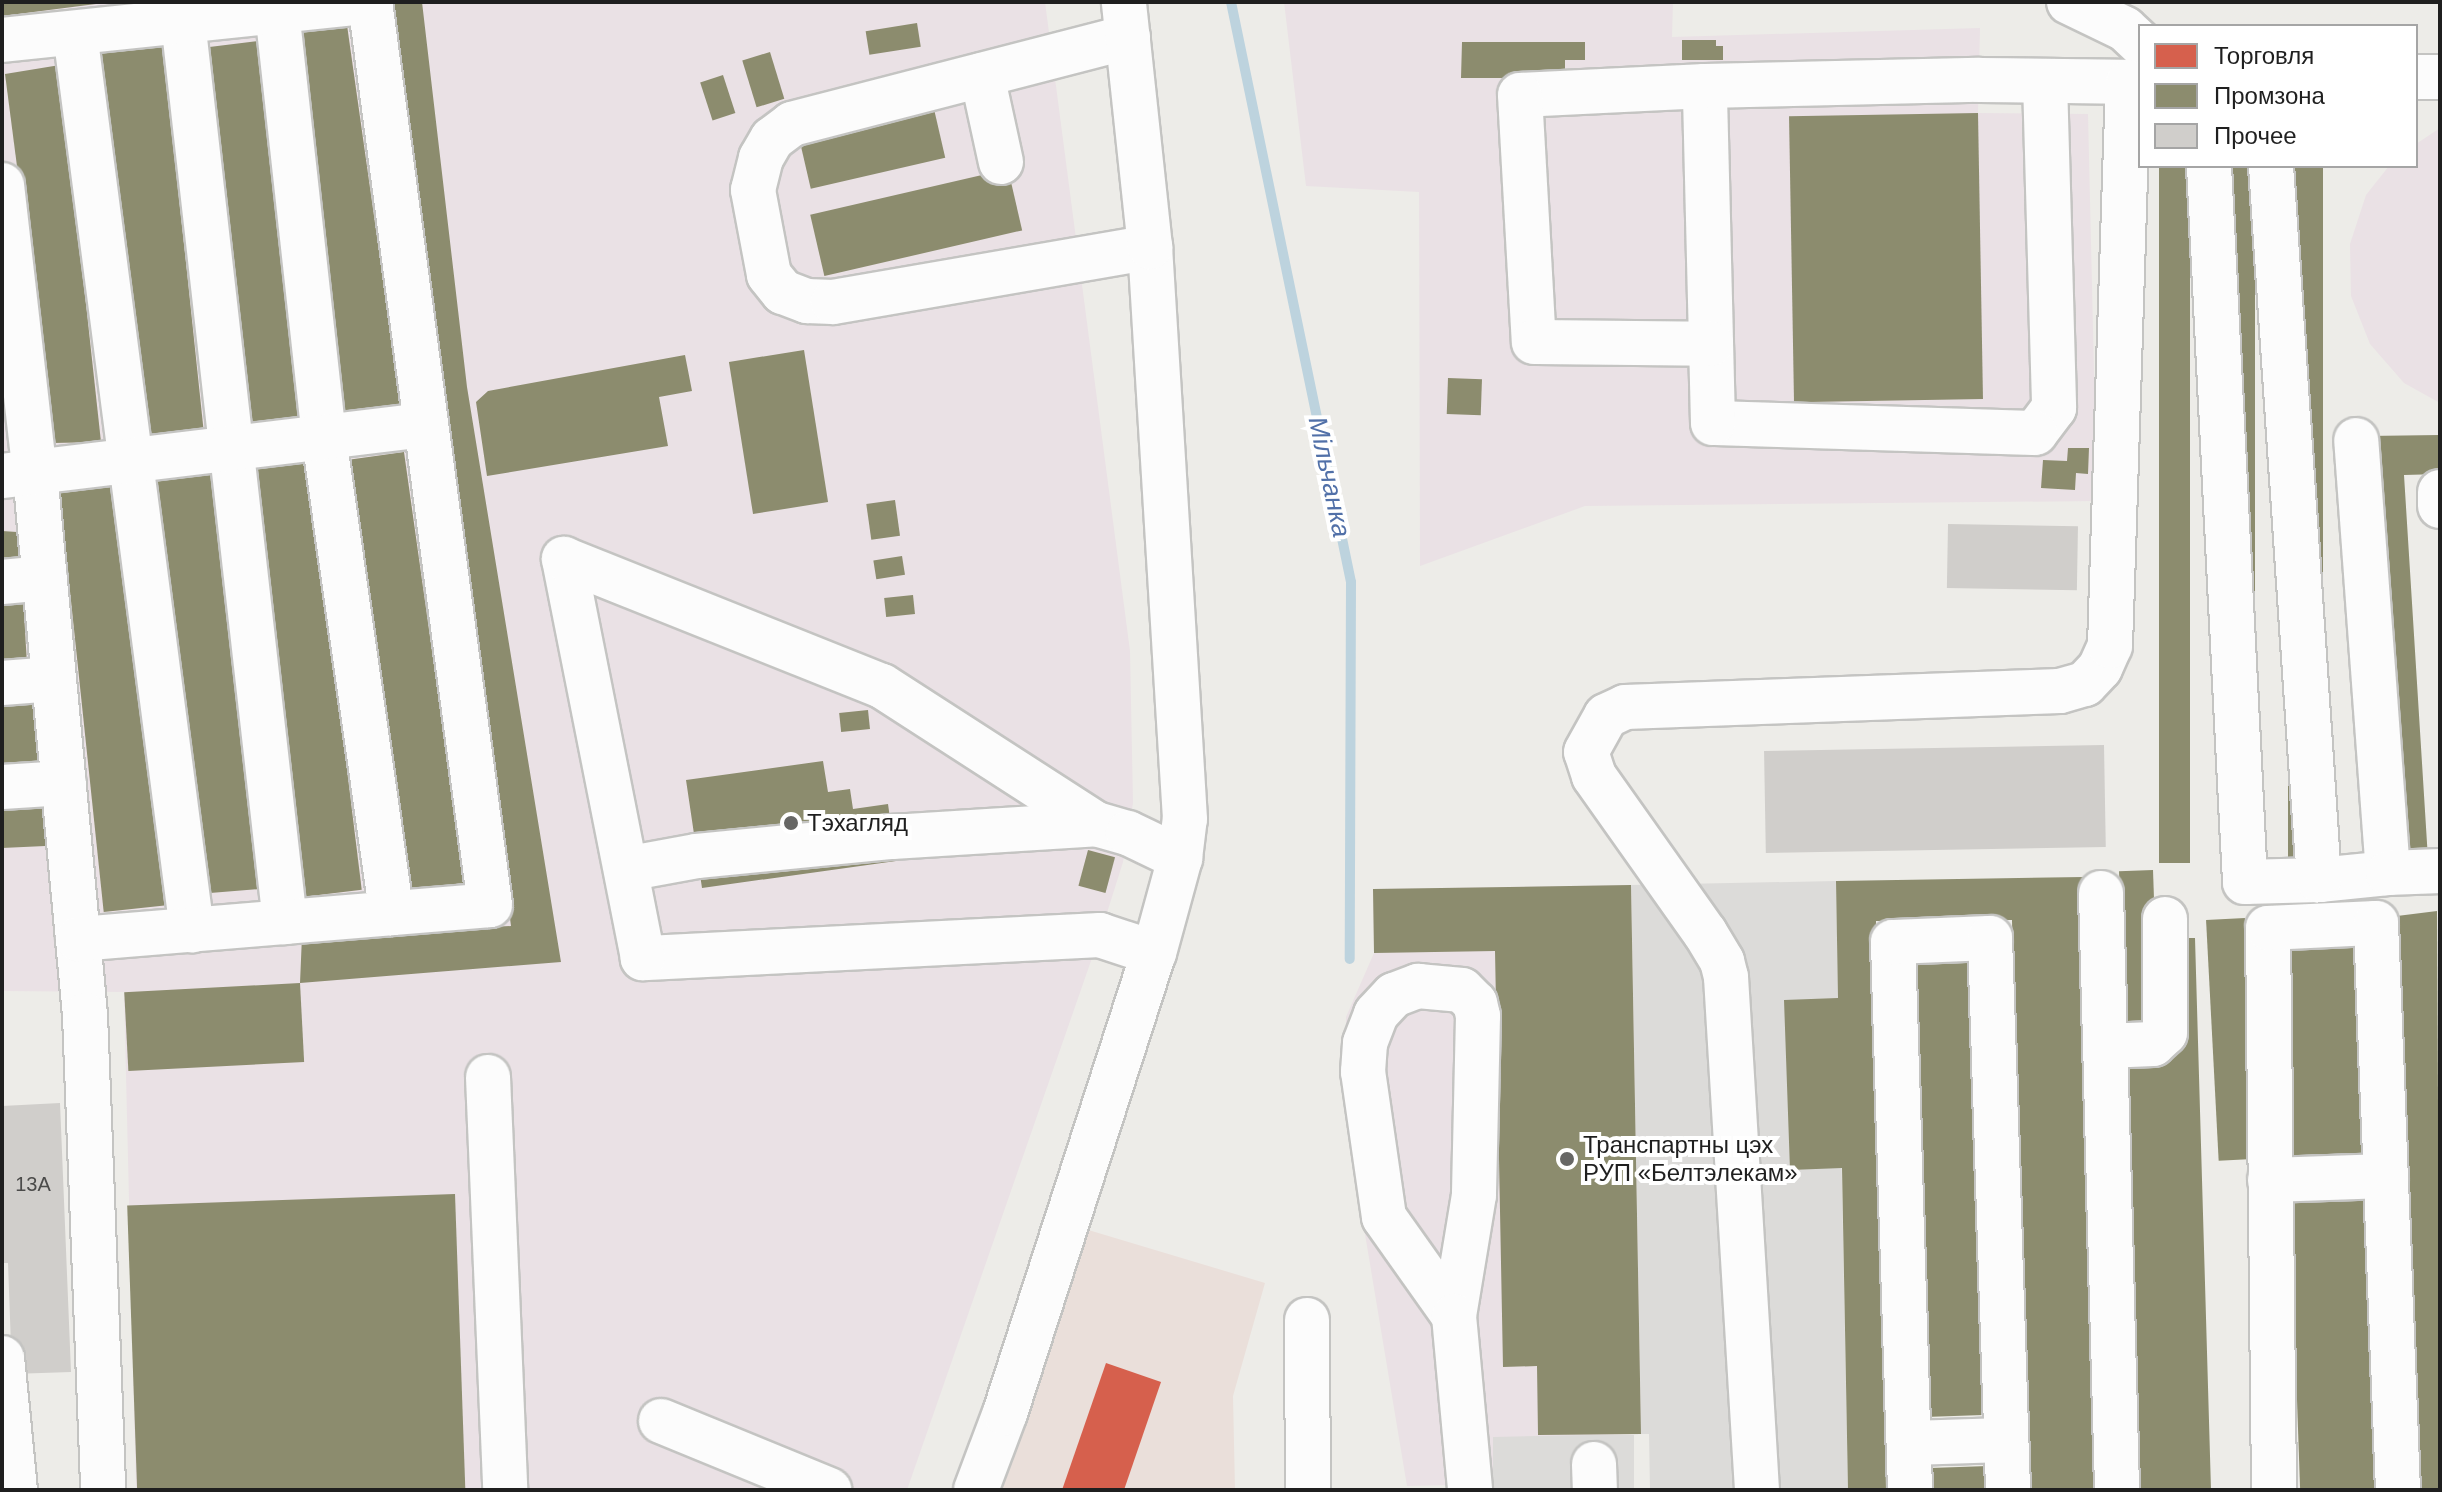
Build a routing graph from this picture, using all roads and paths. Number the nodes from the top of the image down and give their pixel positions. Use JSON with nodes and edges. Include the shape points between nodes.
{"nodes":[{"id":1,"x":367,"y":2,"type":"edge"},
{"id":2,"x":2069,"y":2,"type":"edge"},
{"id":3,"x":277,"y":11,"type":"junction"},
{"id":4,"x":1126,"y":20,"type":"edge"},
{"id":5,"x":183,"y":21,"type":"junction"},
{"id":6,"x":75,"y":33,"type":"junction"},
{"id":7,"x":2,"y":40,"type":"edge"},
{"id":8,"x":2136,"y":69,"type":"edge"},
{"id":9,"x":982,"y":75,"type":"junction"},
{"id":10,"x":2418,"y":77,"type":"edge"},
{"id":11,"x":2440,"y":77,"type":"edge"},
{"id":12,"x":2045,"y":81,"type":"junction"},
{"id":13,"x":1705,"y":86,"type":"junction"},
{"id":14,"x":1001,"y":162,"type":"dead end"},
{"id":15,"x":2209,"y":168,"type":"edge"},
{"id":16,"x":2271,"y":168,"type":"edge"},
{"id":17,"x":2,"y":185,"type":"edge"},
{"id":18,"x":1150,"y":247,"type":"junction"},
{"id":19,"x":1711,"y":344,"type":"junction"},
{"id":20,"x":426,"y":425,"type":"junction"},
{"id":21,"x":324,"y":438,"type":"junction"},
{"id":22,"x":2356,"y":440,"type":"dead end"},
{"id":23,"x":231,"y":449,"type":"junction"},
{"id":24,"x":130,"y":462,"type":"junction"},
{"id":25,"x":18,"y":474,"type":"edge"},
{"id":26,"x":2440,"y":492,"type":"edge"},
{"id":27,"x":2440,"y":506,"type":"edge"},
{"id":28,"x":45,"y":578,"type":"junction"},
{"id":29,"x":2,"y":582,"type":"edge"},
{"id":30,"x":54,"y":679,"type":"junction"},
{"id":31,"x":2,"y":683,"type":"edge"},
{"id":32,"x":64,"y":783,"type":"junction"},
{"id":33,"x":2,"y":787,"type":"edge"},
{"id":34,"x":1096,"y":824,"type":"junction"},
{"id":35,"x":1180,"y":858,"type":"junction"},
{"id":36,"x":626,"y":869,"type":"junction"},
{"id":37,"x":2440,"y":871,"type":"edge"},
{"id":38,"x":2388,"y":873,"type":"junction"},
{"id":39,"x":2319,"y":880,"type":"junction"},
{"id":40,"x":2101,"y":893,"type":"dead end"},
{"id":41,"x":392,"y":913,"type":"junction"},
{"id":42,"x":2165,"y":919,"type":"dead end"},
{"id":43,"x":285,"y":922,"type":"junction"},
{"id":44,"x":192,"y":930,"type":"junction"},
{"id":45,"x":78,"y":939,"type":"junction"},
{"id":46,"x":1154,"y":953,"type":"junction"},
{"id":47,"x":2105,"y":1046,"type":"junction"},
{"id":48,"x":488,"y":1077,"type":"dead end"},
{"id":49,"x":2386,"y":1176,"type":"junction"},
{"id":50,"x":2270,"y":1180,"type":"junction"},
{"id":51,"x":1454,"y":1316,"type":"junction"},
{"id":52,"x":1307,"y":1320,"type":"dead end"},
{"id":53,"x":2,"y":1358,"type":"edge"},
{"id":54,"x":661,"y":1421,"type":"dead end"},
{"id":55,"x":2006,"y":1440,"type":"junction"},
{"id":56,"x":1909,"y":1443,"type":"junction"},
{"id":57,"x":15,"y":1490,"type":"edge"},
{"id":58,"x":103,"y":1490,"type":"edge"},
{"id":59,"x":505,"y":1490,"type":"edge"},
{"id":60,"x":829,"y":1490,"type":"edge"},
{"id":61,"x":976,"y":1490,"type":"edge"},
{"id":62,"x":1308,"y":1490,"type":"edge"},
{"id":63,"x":1470,"y":1490,"type":"edge"},
{"id":64,"x":1757,"y":1490,"type":"edge"},
{"id":65,"x":1910,"y":1490,"type":"edge"},
{"id":66,"x":2008,"y":1490,"type":"edge"},
{"id":67,"x":2117,"y":1490,"type":"edge"},
{"id":68,"x":2274,"y":1490,"type":"edge"},
{"id":69,"x":2398,"y":1490,"type":"edge"}],
"edges":[{"from":1,"to":3,"type":"lane"},
{"from":1,"to":20,"type":"lane"},
{"from":2,"to":8,"type":"lane","via":[[2125,29]]},
{"from":3,"to":5,"type":"lane"},
{"from":3,"to":21,"type":"lane"},
{"from":4,"to":9,"type":"lane"},
{"from":4,"to":18,"type":"lane"},
{"from":5,"to":6,"type":"lane"},
{"from":5,"to":23,"type":"lane"},
{"from":6,"to":7,"type":"lane"},
{"from":6,"to":24,"type":"lane"},
{"from":8,"to":12,"type":"lane"},
{"from":8,"to":64,"type":"lane","via":[[2110,646],[2100,668],[2085,684],[2060,691],[1625,707],[1606,716],[1586,752],[1594,776],[1705,933],[1726,977]]},
{"from":9,"to":14,"type":"lane"},
{"from":9,"to":18,"type":"lane","via":[[792,124],[772,139],[753,190],[769,275],[783,292],[807,301],[833,302]]},
{"from":10,"to":11,"type":"lane"},
{"from":12,"to":13,"type":"lane"},
{"from":12,"to":19,"type":"lane","via":[[2054,408],[2035,433],[1713,423]]},
{"from":13,"to":19,"type":"lane"},
{"from":13,"to":19,"type":"lane","via":[[1520,95],[1534,342]]},
{"from":15,"to":39,"type":"lane","via":[[2245,882]]},
{"from":16,"to":39,"type":"lane"},
{"from":17,"to":25,"type":"lane"},
{"from":18,"to":35,"type":"lane","via":[[1185,819]]},
{"from":20,"to":21,"type":"lane"},
{"from":20,"to":41,"type":"lane","via":[[490,905]]},
{"from":21,"to":23,"type":"lane"},
{"from":21,"to":41,"type":"lane"},
{"from":22,"to":38,"type":"lane"},
{"from":23,"to":24,"type":"lane"},
{"from":23,"to":43,"type":"lane"},
{"from":24,"to":25,"type":"lane"},
{"from":24,"to":44,"type":"lane"},
{"from":25,"to":28,"type":"lane"},
{"from":26,"to":27,"type":"lane"},
{"from":28,"to":29,"type":"lane"},
{"from":28,"to":30,"type":"lane"},
{"from":30,"to":31,"type":"lane"},
{"from":30,"to":32,"type":"lane"},
{"from":32,"to":33,"type":"lane"},
{"from":32,"to":45,"type":"lane"},
{"from":34,"to":35,"type":"lane"},
{"from":34,"to":36,"type":"lane","via":[[892,837],[697,856]]},
{"from":34,"to":36,"type":"lane","via":[[882,686],[564,559]]},
{"from":35,"to":46,"type":"lane"},
{"from":36,"to":46,"type":"lane","via":[[643,958],[1100,935]]},
{"from":37,"to":38,"type":"lane"},
{"from":38,"to":39,"type":"lane"},
{"from":40,"to":47,"type":"lane"},
{"from":41,"to":43,"type":"lane"},
{"from":42,"to":47,"type":"lane","via":[[2165,1033],[2153,1044]]},
{"from":43,"to":44,"type":"lane"},
{"from":44,"to":45,"type":"lane"},
{"from":45,"to":58,"type":"lane"},
{"from":46,"to":61,"type":"lane"},
{"from":47,"to":67,"type":"lane"},
{"from":48,"to":59,"type":"lane"},
{"from":49,"to":50,"type":"lane"},
{"from":49,"to":50,"type":"lane","via":[[2376,923],[2268,928]]},
{"from":49,"to":69,"type":"lane"},
{"from":50,"to":68,"type":"lane"},
{"from":51,"to":51,"type":"lane","via":[[1384,1217],[1363,1072],[1365,1043],[1376,1014],[1394,995],[1418,986],[1462,990],[1475,1003],[1478,1016],[1474,1195]]},
{"from":51,"to":63,"type":"lane"},
{"from":52,"to":62,"type":"lane"},
{"from":53,"to":57,"type":"lane"},
{"from":54,"to":60,"type":"lane"},
{"from":55,"to":56,"type":"lane"},
{"from":55,"to":56,"type":"lane","via":[[1990,938],[1893,942]]},
{"from":55,"to":66,"type":"lane"},
{"from":56,"to":65,"type":"lane"}]}
